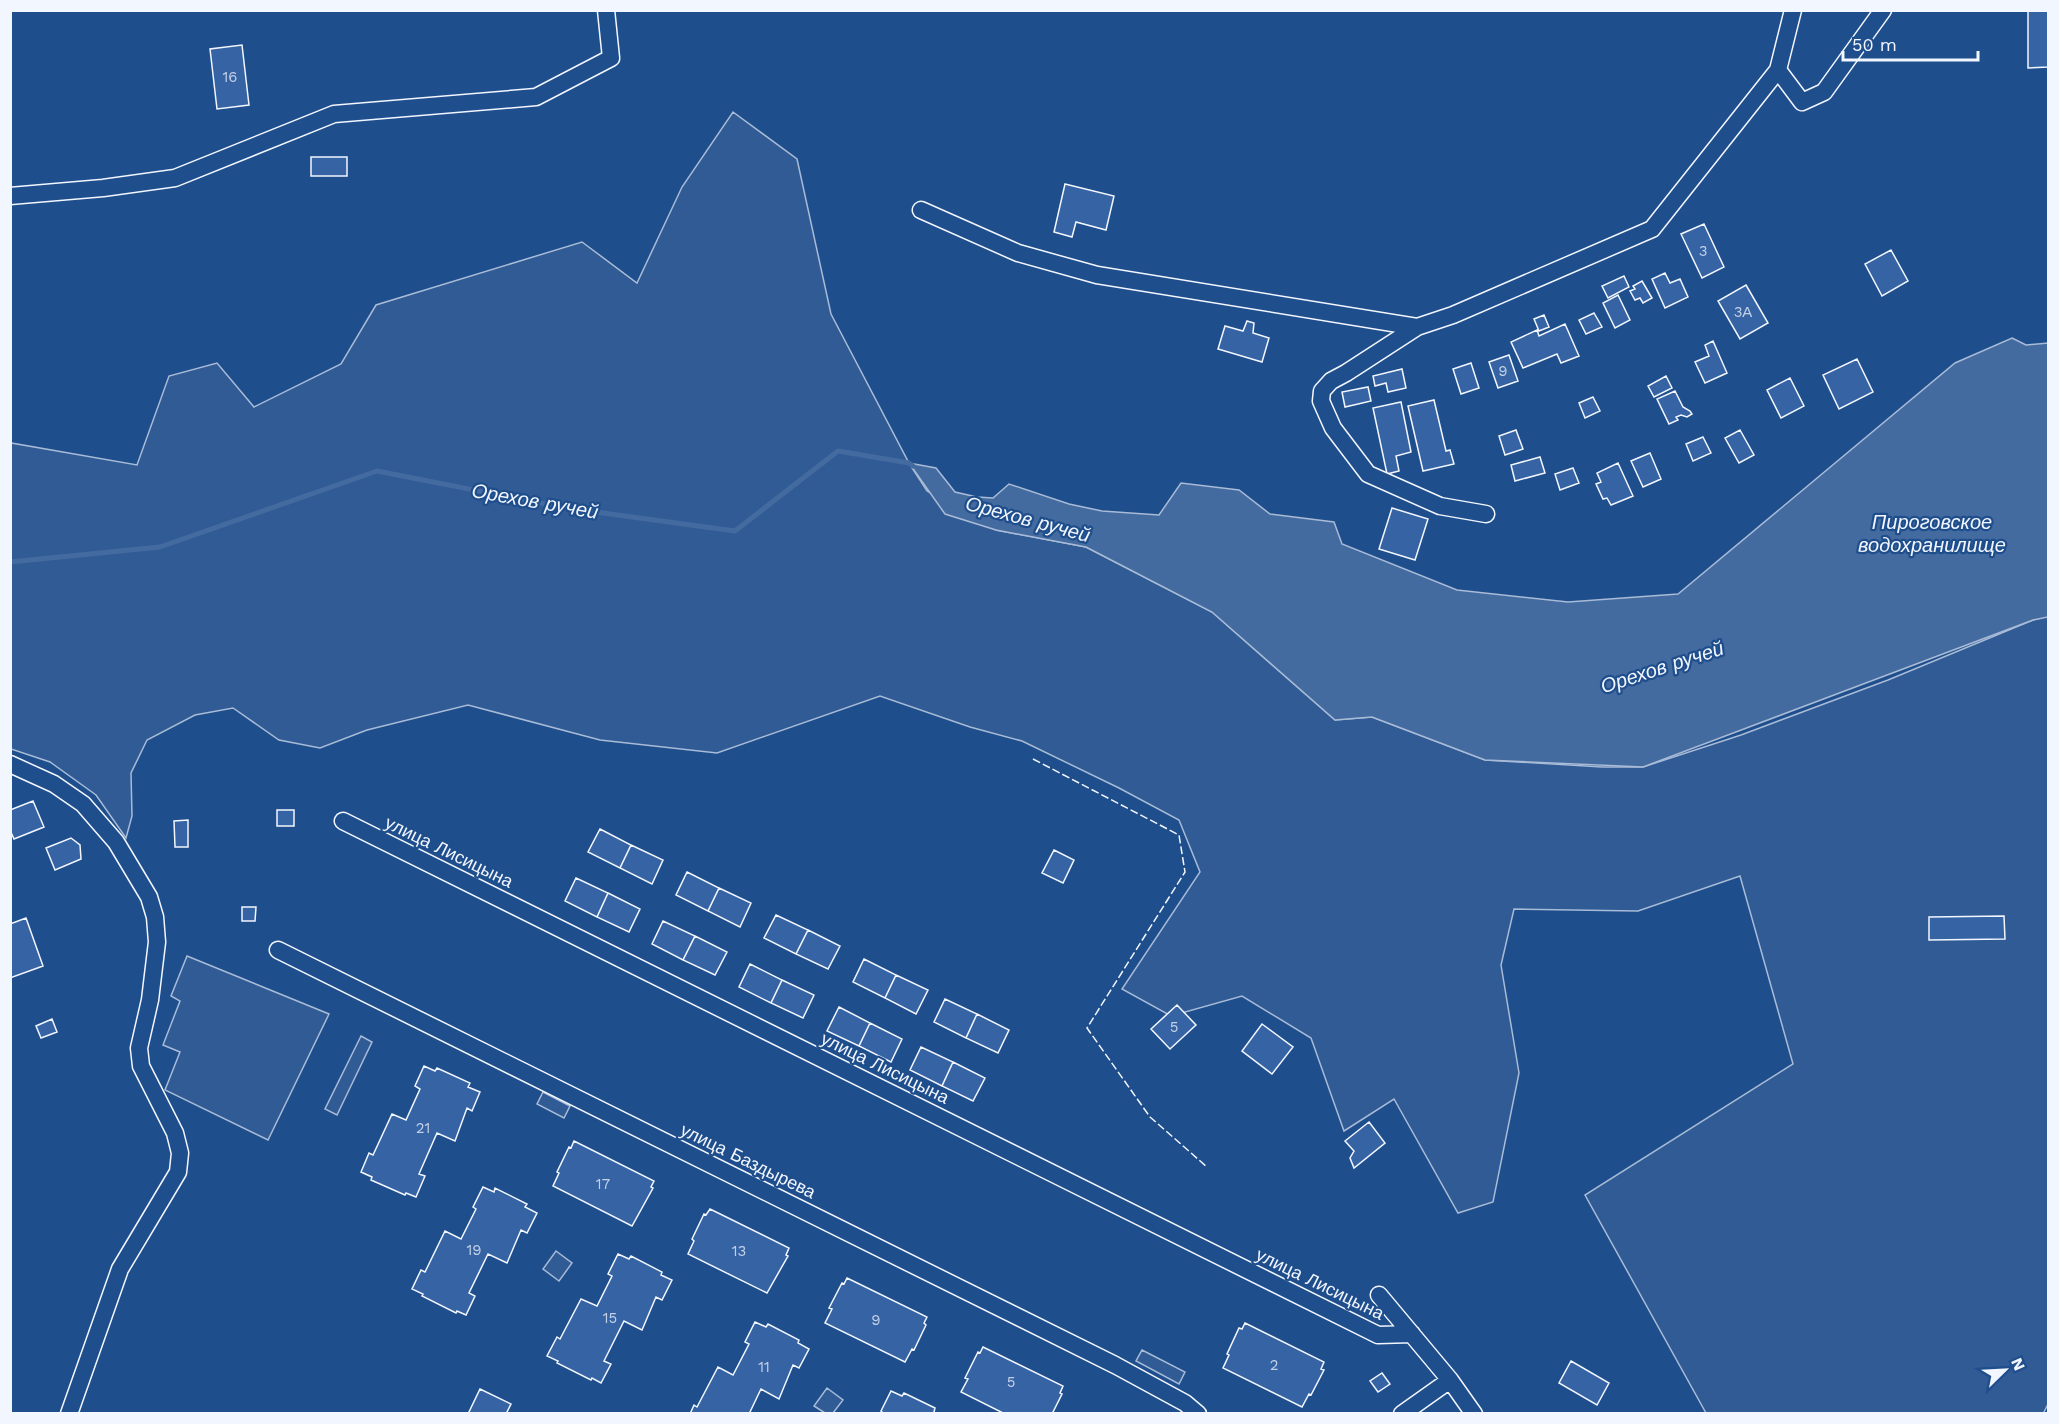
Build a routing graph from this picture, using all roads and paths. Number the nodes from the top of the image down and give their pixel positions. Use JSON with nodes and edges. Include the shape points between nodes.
{"nodes":[{"id":1,"x":606,"y":10,"type":"edge"},
{"id":2,"x":1793,"y":10,"type":"edge"},
{"id":3,"x":1883,"y":10,"type":"edge"},
{"id":4,"x":1778,"y":70,"type":"junction"},
{"id":5,"x":10,"y":196,"type":"edge"},
{"id":6,"x":921,"y":210,"type":"dead end"},
{"id":7,"x":1418,"y":327,"type":"junction"},
{"id":8,"x":1486,"y":514,"type":"dead end"},
{"id":9,"x":10,"y":764,"type":"edge"},
{"id":10,"x":343,"y":821,"type":"dead end"},
{"id":11,"x":278,"y":950,"type":"dead end"},
{"id":12,"x":1379,"y":1295,"type":"dead end"},
{"id":13,"x":1412,"y":1334,"type":"junction"},
{"id":14,"x":1450,"y":1380,"type":"junction"},
{"id":15,"x":69,"y":1413,"type":"edge"},
{"id":16,"x":1198,"y":1413,"type":"edge"},
{"id":17,"x":1402,"y":1413,"type":"edge"},
{"id":18,"x":1474,"y":1413,"type":"edge"}],
"edges":[{"from":1,"to":5,"type":"street","via":[[611,58],[536,97],[334,114],[175,178]]},
{"from":2,"to":4,"type":"street"},
{"from":3,"to":4,"type":"street","via":[[1824,92],[1802,102]]},
{"from":4,"to":7,"type":"street","via":[[1652,229]]},
{"from":6,"to":7,"type":"street","via":[[1018,253],[1097,275]]},
{"from":7,"to":8,"type":"street","via":[[1331,381],[1322,391],[1321,401],[1333,428],[1368,474],[1440,506]]},
{"from":9,"to":15,"type":"street","via":[[54,784],[82,804],[116,842],[149,897],[157,942],[139,1048],[141,1066],[175,1134],[180,1153],[178,1172],[120,1269]]},
{"from":10,"to":13,"type":"street","name":"улица Лисицына","via":[[1378,1335]]},
{"from":11,"to":16,"type":"street","name":"улица Баздырева","via":[[1115,1365]]},
{"from":12,"to":13,"type":"street"},
{"from":13,"to":14,"type":"street"},
{"from":14,"to":17,"type":"street"},
{"from":14,"to":18,"type":"street"}]}
